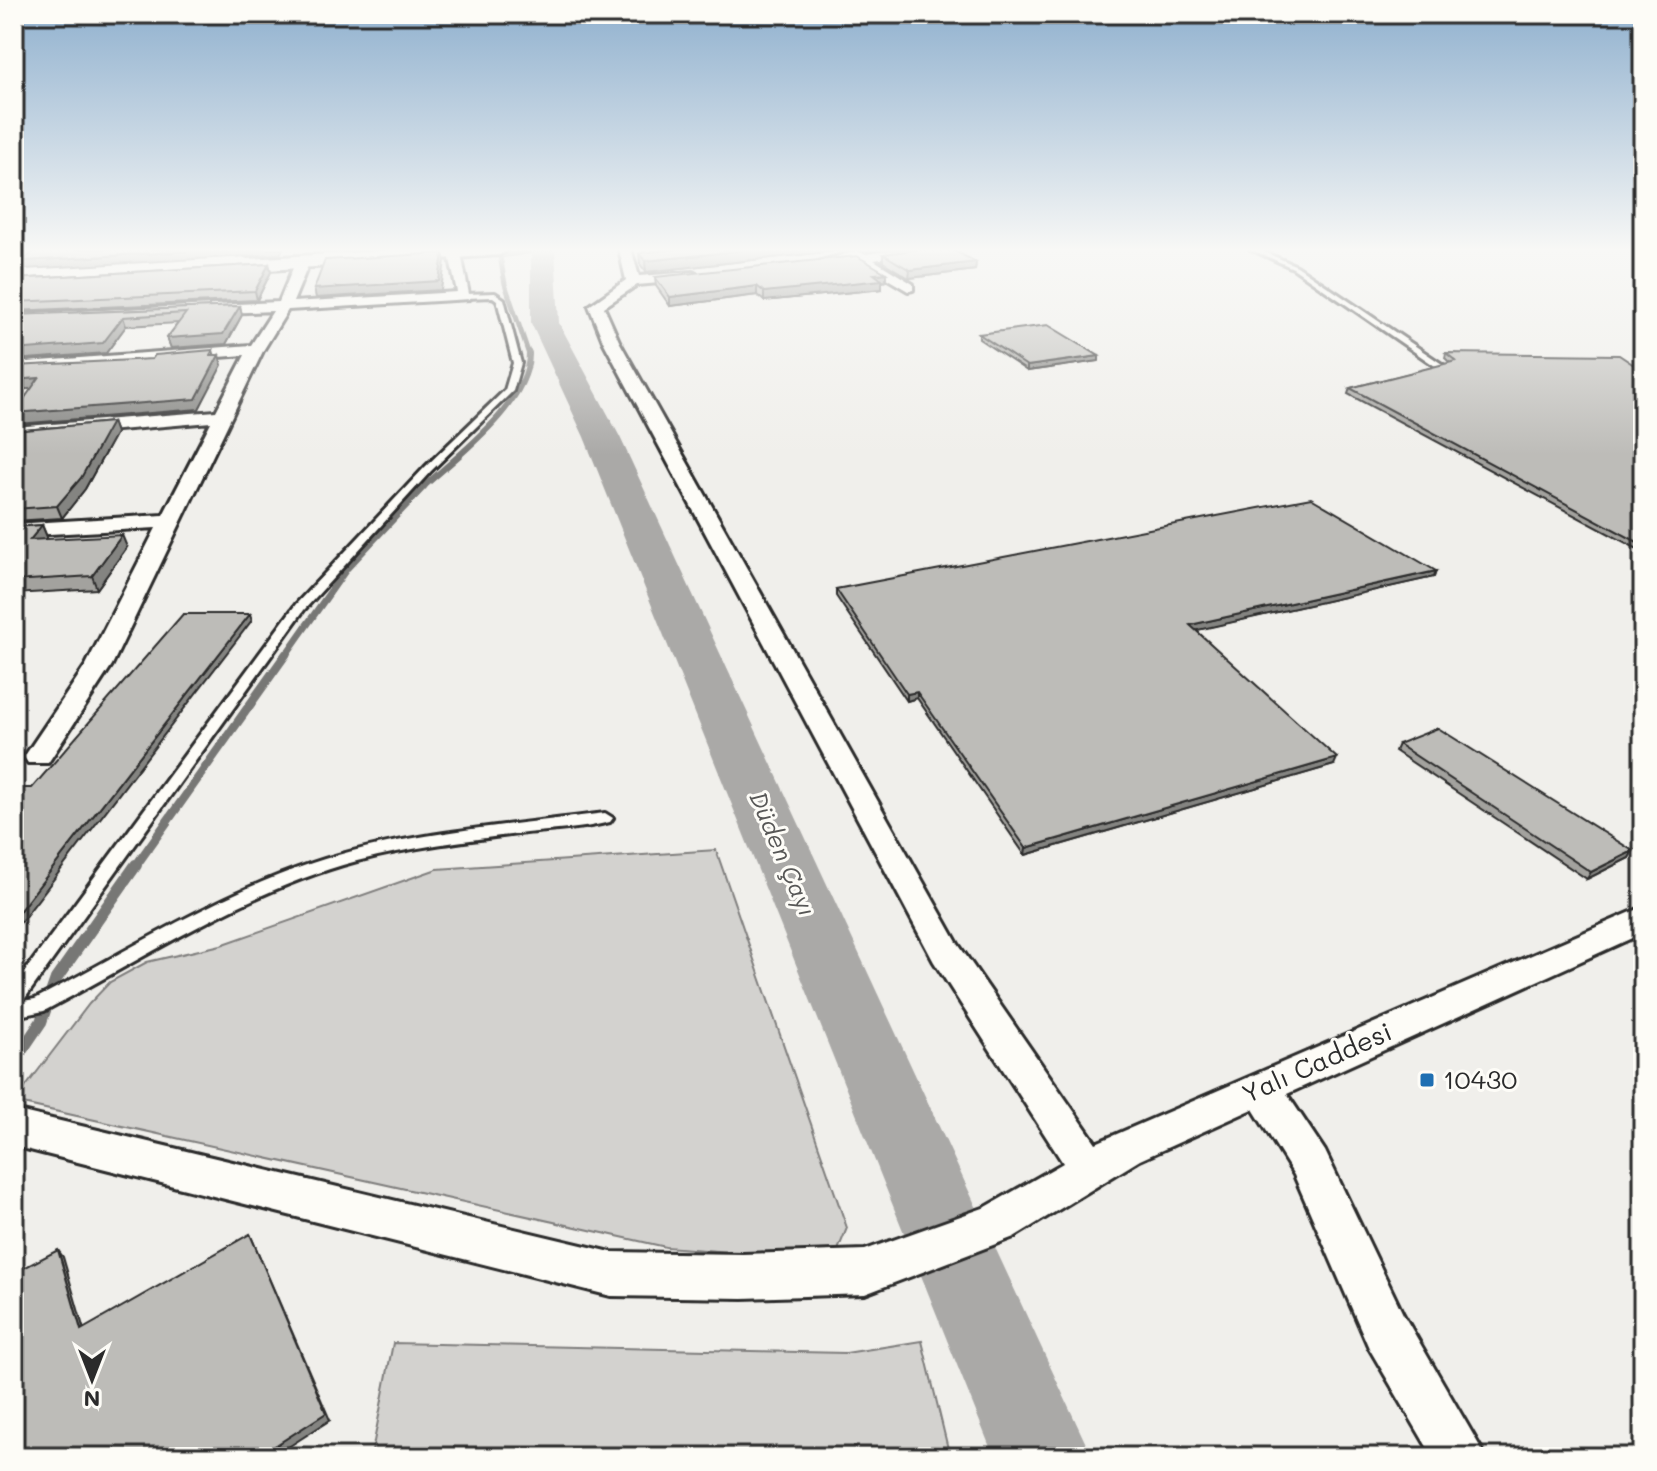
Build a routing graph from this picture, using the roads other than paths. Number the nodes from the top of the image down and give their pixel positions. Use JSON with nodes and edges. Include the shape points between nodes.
{"nodes":[{"id":1,"x":276,"y":318,"type":"edge"},
{"id":2,"x":505,"y":318,"type":"edge"},
{"id":3,"x":601,"y":318,"type":"edge"},
{"id":4,"x":1370,"y":318,"type":"edge"},
{"id":5,"x":256,"y":349,"type":"junction"},
{"id":6,"x":1441,"y":366,"type":"edge"},
{"id":7,"x":14,"y":368,"type":"edge"},
{"id":8,"x":222,"y":416,"type":"junction"},
{"id":9,"x":14,"y":433,"type":"edge"},
{"id":10,"x":170,"y":521,"type":"junction"},
{"id":11,"x":14,"y":530,"type":"edge"},
{"id":12,"x":38,"y":757,"type":"dead end"},
{"id":13,"x":605,"y":818,"type":"dead end"},
{"id":14,"x":1643,"y":919,"type":"edge"},
{"id":15,"x":14,"y":1000,"type":"edge"},
{"id":16,"x":14,"y":1010,"type":"edge"},
{"id":17,"x":1261,"y":1088,"type":"junction"},
{"id":18,"x":14,"y":1128,"type":"edge"},
{"id":19,"x":1090,"y":1169,"type":"junction"},
{"id":20,"x":1461,"y":1457,"type":"edge"}],
"edges":[{"from":1,"to":5,"type":"street"},
{"from":2,"to":15,"type":"lane","via":[[517,363],[509,391],[300,607]]},
{"from":3,"to":19,"type":"street","via":[[946,953]]},
{"from":4,"to":6,"type":"lane"},
{"from":5,"to":7,"type":"street"},
{"from":5,"to":8,"type":"street"},
{"from":8,"to":9,"type":"street"},
{"from":8,"to":10,"type":"street"},
{"from":10,"to":11,"type":"street"},
{"from":10,"to":12,"type":"street","via":[[99,665]]},
{"from":13,"to":16,"type":"lane","via":[[390,847],[283,879],[73,989],[38,1006]]},
{"from":14,"to":17,"type":"street","name":"Yalı Caddesi"},
{"from":17,"to":19,"type":"street","name":"Yalı Caddesi","via":[[1126,1147]]},
{"from":17,"to":20,"type":"street","via":[[1310,1164],[1386,1331]]},
{"from":18,"to":19,"type":"street","name":"Yalı Caddesi","via":[[611,1274],[865,1272],[999,1223]]}]}
